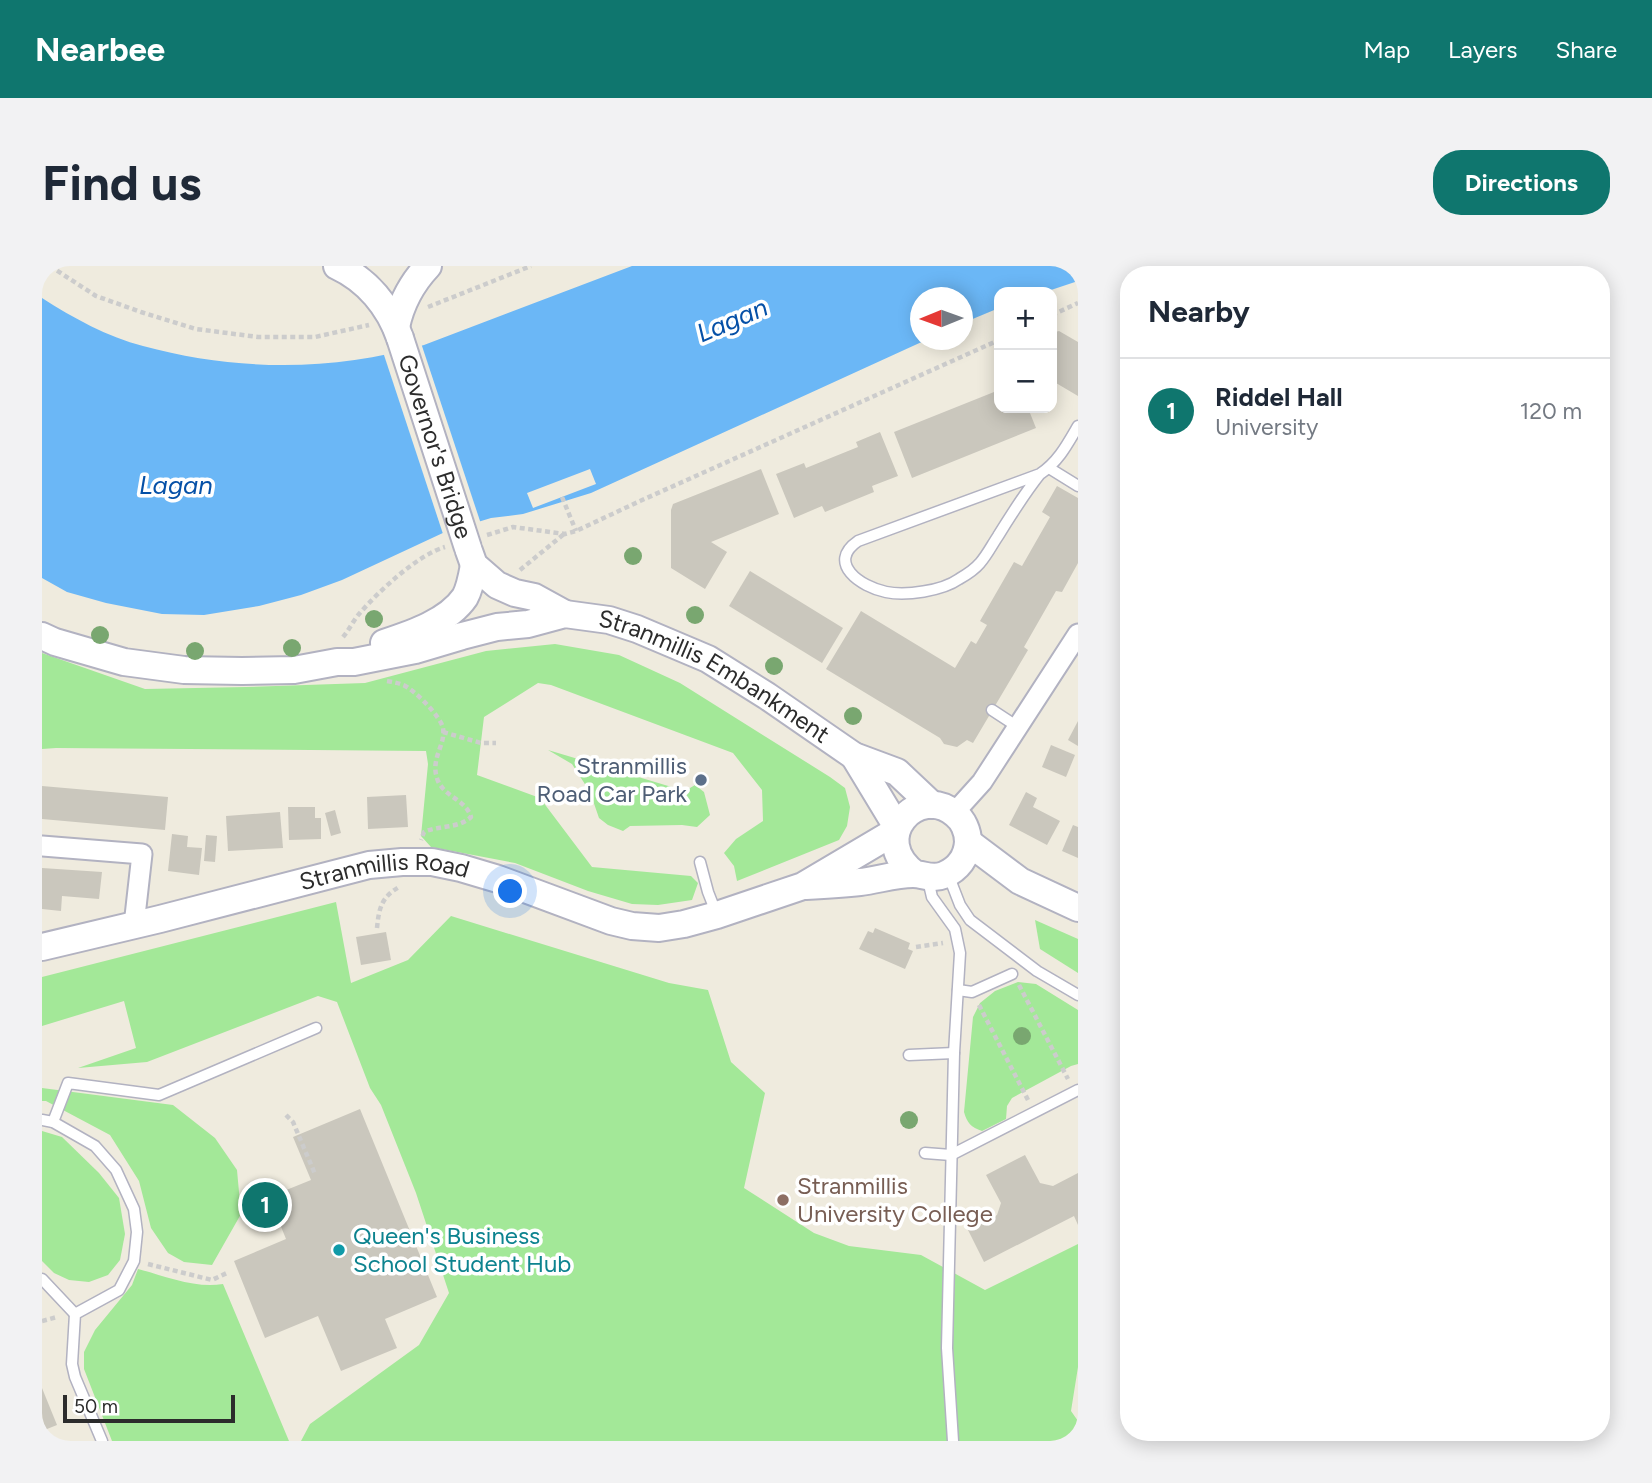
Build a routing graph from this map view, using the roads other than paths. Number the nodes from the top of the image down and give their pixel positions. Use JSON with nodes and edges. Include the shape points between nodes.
{"nodes":[{"id":1,"x":337,"y":266,"type":"edge"},
{"id":2,"x":428,"y":266,"type":"edge"},
{"id":3,"x":397,"y":325,"type":"junction"},
{"id":4,"x":1078,"y":426,"type":"edge"},
{"id":5,"x":1044,"y":471,"type":"junction"},
{"id":6,"x":1078,"y":486,"type":"edge"},
{"id":7,"x":471,"y":557,"type":"junction"},
{"id":8,"x":565,"y":614,"type":"junction"},
{"id":9,"x":1078,"y":634,"type":"edge"},
{"id":10,"x":42,"y":636,"type":"edge"},
{"id":11,"x":338,"y":662,"type":"junction"},
{"id":12,"x":992,"y":710,"type":"dead end"},
{"id":13,"x":1019,"y":727,"type":"junction"},
{"id":14,"x":854,"y":756,"type":"junction"},
{"id":15,"x":943,"y":809,"type":"junction"},
{"id":16,"x":897,"y":829,"type":"junction"},
{"id":17,"x":968,"y":842,"type":"junction"},
{"id":18,"x":42,"y":846,"type":"edge"},
{"id":19,"x":700,"y":862,"type":"dead end"},
{"id":20,"x":936,"y":873,"type":"junction"},
{"id":21,"x":1020,"y":881,"type":"junction"},
{"id":22,"x":803,"y":886,"type":"junction"},
{"id":23,"x":1078,"y":908,"type":"edge"},
{"id":24,"x":718,"y":915,"type":"junction"},
{"id":25,"x":134,"y":925,"type":"junction"},
{"id":26,"x":42,"y":947,"type":"edge"},
{"id":27,"x":1012,"y":974,"type":"road end"},
{"id":28,"x":958,"y":990,"type":"junction"},
{"id":29,"x":1078,"y":995,"type":"edge"},
{"id":30,"x":316,"y":1028,"type":"dead end"},
{"id":31,"x":954,"y":1053,"type":"junction"},
{"id":32,"x":909,"y":1055,"type":"dead end"},
{"id":33,"x":1074,"y":1087,"type":"edge"},
{"id":34,"x":47,"y":1121,"type":"edge"},
{"id":35,"x":925,"y":1153,"type":"dead end"},
{"id":36,"x":951,"y":1155,"type":"junction"},
{"id":37,"x":42,"y":1279,"type":"edge"},
{"id":38,"x":75,"y":1314,"type":"junction"},
{"id":39,"x":102,"y":1441,"type":"edge"},
{"id":40,"x":953,"y":1441,"type":"edge"}],
"edges":[{"from":1,"to":3,"type":"street","name":"Governor's Bridge","via":[[365,284]]},
{"from":2,"to":3,"type":"street","via":[[407,294]]},
{"from":3,"to":7,"type":"street","name":"Governor's Bridge","bridge":true},
{"from":4,"to":5,"type":"lane","via":[[1060,457]]},
{"from":5,"to":5,"type":"lane","via":[[979,564],[956,582],[912,593],[887,592],[854,578],[846,566],[846,553],[858,541]]},
{"from":5,"to":6,"type":"lane"},
{"from":7,"to":8,"type":"street","name":"Stranmillis Embankment","via":[[497,586],[534,597]]},
{"from":7,"to":11,"type":"street","name":"Stranmillis Embankment","via":[[468,590],[452,611]]},
{"from":8,"to":11,"type":"street","name":"Stranmillis Embankment","via":[[415,650]]},
{"from":8,"to":14,"type":"street","name":"Stranmillis Embankment","via":[[609,620],[698,653]]},
{"from":9,"to":13,"type":"street"},
{"from":10,"to":11,"type":"street","name":"Stranmillis Embankment","via":[[124,662],[184,670],[294,670]]},
{"from":12,"to":13,"type":"lane"},
{"from":13,"to":15,"type":"street","via":[[982,782]]},
{"from":14,"to":15,"type":"street","name":"Stranmillis Embankment","via":[[897,772]]},
{"from":14,"to":16,"type":"street","name":"Stranmillis Embankment"},
{"from":15,"to":16,"type":"street","via":[[922,806],[906,815]]},
{"from":15,"to":17,"type":"street","via":[[962,821]]},
{"from":16,"to":20,"type":"street","via":[[895,845],[905,867]]},
{"from":16,"to":22,"type":"street","name":"Stranmillis Road"},
{"from":17,"to":20,"type":"street","via":[[962,861]]},
{"from":17,"to":21,"type":"street","name":"Stranmillis Road"},
{"from":18,"to":25,"type":"street","via":[[142,854]]},
{"from":19,"to":24,"type":"lane"},
{"from":20,"to":21,"type":"street","name":"Stranmillis Road"},
{"from":20,"to":22,"type":"street","name":"Stranmillis Road"},
{"from":20,"to":28,"type":"lane","via":[[932,897],[955,929],[960,953]]},
{"from":20,"to":29,"type":"lane","via":[[970,920],[1037,971]]},
{"from":21,"to":23,"type":"street","name":"Stranmillis Road"},
{"from":22,"to":24,"type":"street","name":"Stranmillis Road"},
{"from":24,"to":25,"type":"street","name":"Stranmillis Road","via":[[659,928],[632,926],[461,868],[414,862],[369,865]]},
{"from":25,"to":26,"type":"street","name":"Stranmillis Road"},
{"from":27,"to":28,"type":"lane","via":[[972,992]]},
{"from":28,"to":31,"type":"lane"},
{"from":30,"to":34,"type":"lane","via":[[159,1096],[68,1083]]},
{"from":31,"to":32,"type":"lane"},
{"from":31,"to":36,"type":"lane"},
{"from":33,"to":36,"type":"lane"},
{"from":34,"to":38,"type":"lane","via":[[95,1146],[116,1170],[134,1209],[134,1261],[119,1290]]},
{"from":35,"to":36,"type":"lane"},
{"from":36,"to":40,"type":"lane","via":[[947,1348]]},
{"from":37,"to":38,"type":"lane"},
{"from":38,"to":39,"type":"lane","via":[[72,1364]]}]}
